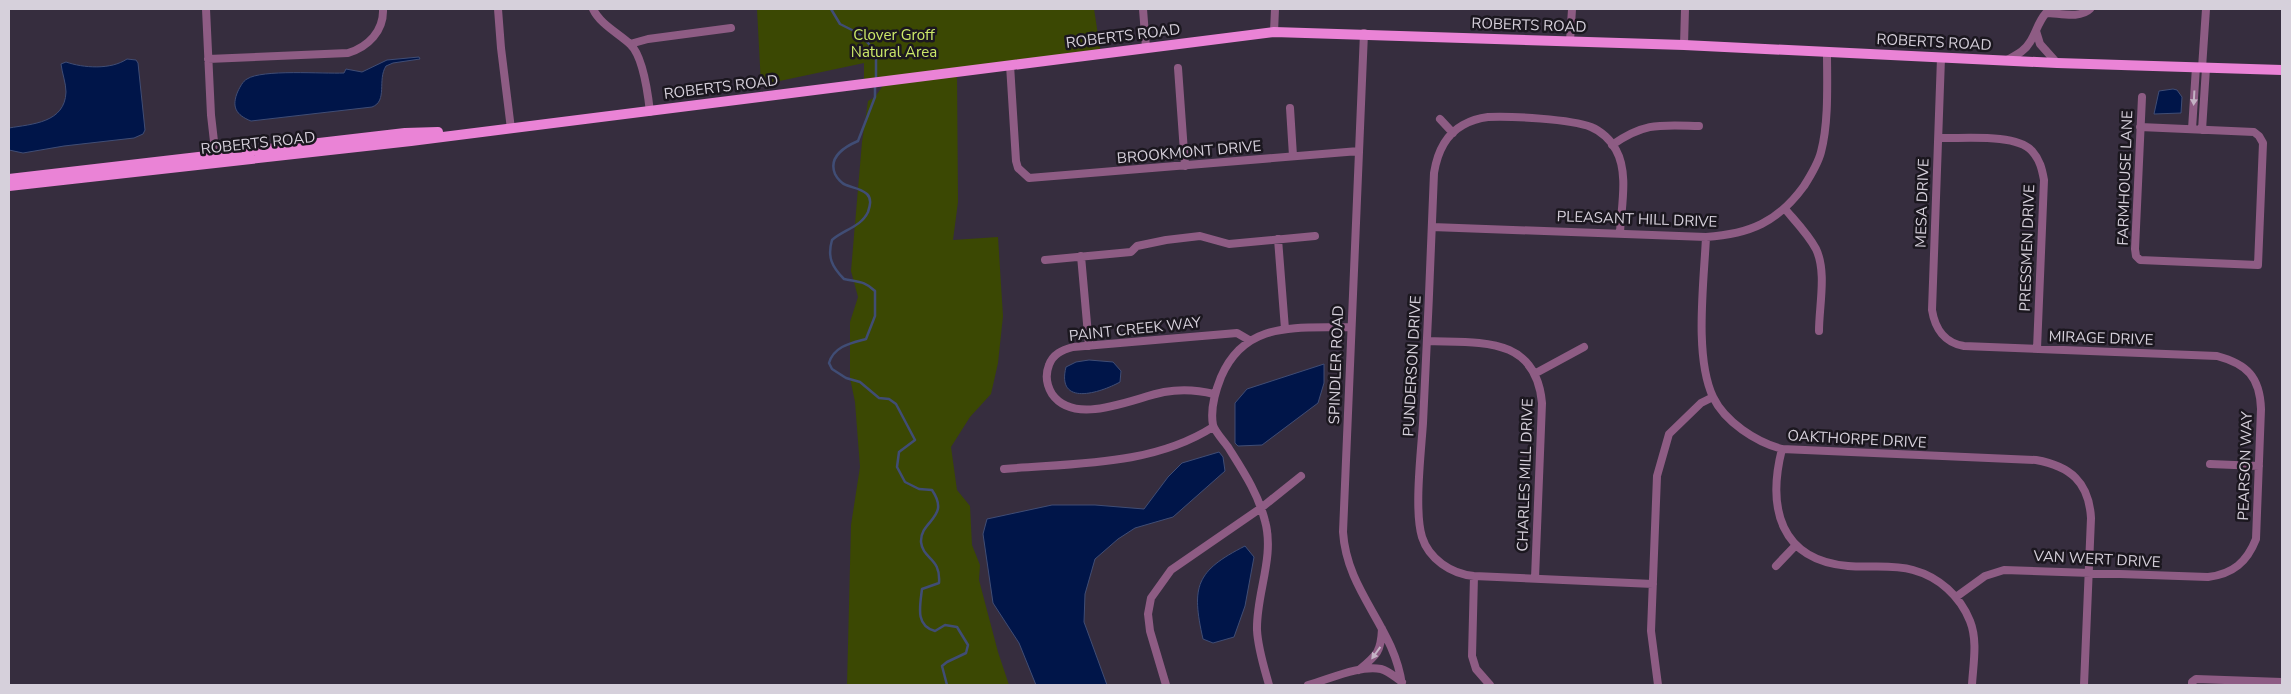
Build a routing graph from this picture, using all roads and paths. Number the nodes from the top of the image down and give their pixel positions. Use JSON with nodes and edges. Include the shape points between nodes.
{"nodes":[{"id":1,"x":206,"y":9,"type":"edge"},
{"id":2,"x":383,"y":9,"type":"edge"},
{"id":3,"x":498,"y":9,"type":"edge"},
{"id":4,"x":593,"y":9,"type":"edge"},
{"id":5,"x":1143,"y":9,"type":"edge"},
{"id":6,"x":1275,"y":9,"type":"edge"},
{"id":7,"x":1572,"y":9,"type":"edge"},
{"id":8,"x":1685,"y":9,"type":"edge"},
{"id":9,"x":2090,"y":9,"type":"edge"},
{"id":10,"x":2206,"y":9,"type":"edge"},
{"id":11,"x":2045,"y":11,"type":"edge"},
{"id":12,"x":731,"y":28,"type":"dead end"},
{"id":13,"x":2036,"y":31,"type":"junction"},
{"id":14,"x":1274,"y":32,"type":"junction"},
{"id":15,"x":1364,"y":34,"type":"junction"},
{"id":16,"x":1570,"y":41,"type":"junction"},
{"id":17,"x":630,"y":44,"type":"junction"},
{"id":18,"x":1684,"y":45,"type":"junction"},
{"id":19,"x":1146,"y":48,"type":"junction"},
{"id":20,"x":1827,"y":52,"type":"junction"},
{"id":21,"x":1941,"y":58,"type":"junction"},
{"id":22,"x":208,"y":59,"type":"junction"},
{"id":23,"x":2007,"y":60,"type":"junction"},
{"id":24,"x":2057,"y":63,"type":"junction"},
{"id":25,"x":1010,"y":65,"type":"junction"},
{"id":26,"x":1178,"y":68,"type":"dead end"},
{"id":27,"x":2201,"y":68,"type":"junction"},
{"id":28,"x":2282,"y":70,"type":"edge"},
{"id":29,"x":2142,"y":97,"type":"dead end"},
{"id":30,"x":1290,"y":108,"type":"dead end"},
{"id":31,"x":650,"y":112,"type":"junction"},
{"id":32,"x":1440,"y":119,"type":"dead end"},
{"id":33,"x":1699,"y":126,"type":"dead end"},
{"id":34,"x":2140,"y":127,"type":"junction"},
{"id":35,"x":511,"y":129,"type":"junction"},
{"id":36,"x":2192,"y":129,"type":"junction"},
{"id":37,"x":2202,"y":130,"type":"junction"},
{"id":38,"x":1453,"y":133,"type":"junction"},
{"id":39,"x":1938,"y":138,"type":"junction"},
{"id":40,"x":1612,"y":145,"type":"junction"},
{"id":41,"x":1359,"y":151,"type":"junction"},
{"id":42,"x":1293,"y":156,"type":"junction"},
{"id":43,"x":216,"y":159,"type":"junction"},
{"id":44,"x":1185,"y":166,"type":"junction"},
{"id":45,"x":1023,"y":174,"type":"junction"},
{"id":46,"x":9,"y":179,"type":"edge"},
{"id":47,"x":1018,"y":182,"type":"dead end"},
{"id":48,"x":9,"y":186,"type":"edge"},
{"id":49,"x":1785,"y":209,"type":"junction"},
{"id":50,"x":1432,"y":226,"type":"junction"},
{"id":51,"x":1620,"y":234,"type":"junction"},
{"id":52,"x":1315,"y":236,"type":"dead end"},
{"id":53,"x":1706,"y":237,"type":"junction"},
{"id":54,"x":1278,"y":239,"type":"junction"},
{"id":55,"x":1082,"y":256,"type":"junction"},
{"id":56,"x":1045,"y":260,"type":"dead end"},
{"id":57,"x":1351,"y":327,"type":"junction"},
{"id":58,"x":1286,"y":329,"type":"junction"},
{"id":59,"x":1818,"y":331,"type":"dead end"},
{"id":60,"x":1249,"y":340,"type":"junction"},
{"id":61,"x":1427,"y":341,"type":"junction"},
{"id":62,"x":1952,"y":343,"type":"joint"},
{"id":63,"x":1089,"y":346,"type":"junction"},
{"id":64,"x":1584,"y":346,"type":"dead end"},
{"id":65,"x":2037,"y":349,"type":"junction"},
{"id":66,"x":2246,"y":369,"type":"joint"},
{"id":67,"x":1536,"y":373,"type":"junction"},
{"id":68,"x":1214,"y":394,"type":"junction"},
{"id":69,"x":1713,"y":397,"type":"junction"},
{"id":70,"x":1213,"y":427,"type":"junction"},
{"id":71,"x":1782,"y":450,"type":"junction"},
{"id":72,"x":2210,"y":464,"type":"dead end"},
{"id":73,"x":2259,"y":466,"type":"junction"},
{"id":74,"x":1004,"y":469,"type":"dead end"},
{"id":75,"x":1300,"y":476,"type":"dead end"},
{"id":76,"x":1261,"y":508,"type":"junction"},
{"id":77,"x":1796,"y":545,"type":"junction"},
{"id":78,"x":2242,"y":564,"type":"joint"},
{"id":79,"x":1776,"y":566,"type":"dead end"},
{"id":80,"x":2088,"y":573,"type":"junction"},
{"id":81,"x":1474,"y":576,"type":"junction"},
{"id":82,"x":1535,"y":578,"type":"junction"},
{"id":83,"x":1653,"y":584,"type":"junction"},
{"id":84,"x":1956,"y":597,"type":"junction"},
{"id":85,"x":1382,"y":629,"type":"junction"},
{"id":86,"x":1357,"y":671,"type":"junction"},
{"id":87,"x":2282,"y":682,"type":"edge"},
{"id":88,"x":2220,"y":683,"type":"edge"},
{"id":89,"x":1402,"y":684,"type":"edge"},
{"id":90,"x":1166,"y":685,"type":"edge"},
{"id":91,"x":1269,"y":685,"type":"edge"},
{"id":92,"x":1308,"y":685,"type":"edge"},
{"id":93,"x":1490,"y":685,"type":"edge"},
{"id":94,"x":1658,"y":685,"type":"edge"},
{"id":95,"x":1972,"y":685,"type":"edge"},
{"id":96,"x":2084,"y":685,"type":"edge"},
{"id":97,"x":2192,"y":685,"type":"edge"}],
"edges":[{"from":1,"to":22,"type":"street"},
{"from":2,"to":22,"type":"street","via":[[381,25],[359,50]]},
{"from":3,"to":35,"type":"street"},
{"from":4,"to":17,"type":"street"},
{"from":5,"to":19,"type":"street"},
{"from":6,"to":14,"type":"street"},
{"from":7,"to":16,"type":"street"},
{"from":8,"to":18,"type":"street"},
{"from":9,"to":11,"type":"street","via":[[2078,15]]},
{"from":10,"to":27,"type":"street"},
{"from":11,"to":13,"type":"street"},
{"from":12,"to":17,"type":"street"},
{"from":13,"to":23,"type":"street","via":[[2023,51]]},
{"from":13,"to":24,"type":"street","via":[[2040,44]]},
{"from":14,"to":15,"type":"main road","name":"ROBERTS ROAD"},
{"from":14,"to":19,"type":"main road","name":"ROBERTS ROAD"},
{"from":15,"to":16,"type":"main road","name":"ROBERTS ROAD"},
{"from":15,"to":41,"type":"street","name":"SPINDLER ROAD"},
{"from":16,"to":18,"type":"main road","name":"ROBERTS ROAD"},
{"from":17,"to":31,"type":"street","via":[[646,84]]},
{"from":18,"to":20,"type":"main road","name":"ROBERTS ROAD"},
{"from":19,"to":25,"type":"main road","name":"ROBERTS ROAD"},
{"from":20,"to":21,"type":"main road","name":"ROBERTS ROAD"},
{"from":20,"to":49,"type":"street","name":"PLEASANT HILL DRIVE","via":[[1822,150],[1813,172]]},
{"from":21,"to":23,"type":"main road","name":"ROBERTS ROAD"},
{"from":21,"to":39,"type":"street","name":"MESA DRIVE"},
{"from":22,"to":43,"type":"street"},
{"from":23,"to":24,"type":"main road","name":"ROBERTS ROAD"},
{"from":24,"to":27,"type":"main road","name":"ROBERTS ROAD"},
{"from":25,"to":31,"type":"main road","name":"ROBERTS ROAD"},
{"from":25,"to":45,"type":"street","via":[[1016,161]]},
{"from":26,"to":44,"type":"street"},
{"from":27,"to":28,"type":"main road","name":"ROBERTS ROAD"},
{"from":27,"to":36,"type":"street","one_way":true},
{"from":27,"to":37,"type":"street"},
{"from":29,"to":34,"type":"street","name":"FARMHOUSE LANE"},
{"from":30,"to":42,"type":"street"},
{"from":31,"to":35,"type":"main road","name":"ROBERTS ROAD"},
{"from":32,"to":38,"type":"street"},
{"from":33,"to":40,"type":"street","via":[[1643,127]]},
{"from":34,"to":36,"type":"street"},
{"from":34,"to":37,"type":"street","name":"FARMHOUSE LANE","via":[[2137,258],[2258,265],[2262,143],[2254,132]]},
{"from":35,"to":43,"type":"main road","name":"ROBERTS ROAD","via":[[406,133]]},
{"from":36,"to":37,"type":"street"},
{"from":38,"to":40,"type":"street","via":[[1467,123],[1487,117],[1569,121],[1594,128]]},
{"from":38,"to":50,"type":"street","name":"PUNDERSON DRIVE","via":[[1439,151],[1436,162]]},
{"from":39,"to":62,"type":"street","name":"MESA DRIVE","via":[[1932,310],[1938,329]]},
{"from":39,"to":65,"type":"street","name":"PRESSMEN DRIVE","via":[[2020,142],[2041,164],[2044,180]]},
{"from":40,"to":51,"type":"street","via":[[1620,161],[1622,178]]},
{"from":41,"to":42,"type":"street","name":"BROOKMONT DRIVE"},
{"from":41,"to":57,"type":"street","name":"SPINDLER ROAD"},
{"from":42,"to":44,"type":"street","name":"BROOKMONT DRIVE"},
{"from":43,"to":46,"type":"main road","name":"ROBERTS ROAD"},
{"from":43,"to":48,"type":"main road","via":[[169,168]]},
{"from":44,"to":45,"type":"street","name":"BROOKMONT DRIVE","via":[[1036,178]]},
{"from":45,"to":47,"type":"street"},
{"from":49,"to":53,"type":"street","name":"PLEASANT HILL DRIVE","via":[[1748,231]]},
{"from":49,"to":59,"type":"street","via":[[1805,232],[1819,259]]},
{"from":50,"to":51,"type":"street","name":"PLEASANT HILL DRIVE"},
{"from":50,"to":61,"type":"street","name":"PUNDERSON DRIVE"},
{"from":51,"to":53,"type":"street","name":"PLEASANT HILL DRIVE"},
{"from":52,"to":54,"type":"street"},
{"from":53,"to":69,"type":"street","name":"OAKTHORPE DRIVE","via":[[1702,342],[1706,375]]},
{"from":54,"to":55,"type":"street","via":[[1229,244],[1200,236],[1137,246],[1131,252]]},
{"from":54,"to":58,"type":"street"},
{"from":55,"to":56,"type":"street"},
{"from":55,"to":63,"type":"street"},
{"from":57,"to":58,"type":"street"},
{"from":57,"to":85,"type":"street","name":"SPINDLER ROAD","via":[[1344,542],[1349,567]]},
{"from":58,"to":60,"type":"street"},
{"from":60,"to":63,"type":"street","name":"PAINT CREEK WAY","via":[[1237,333]]},
{"from":60,"to":68,"type":"street","via":[[1225,368]]},
{"from":61,"to":67,"type":"street","via":[[1502,346],[1516,352]]},
{"from":61,"to":81,"type":"street","name":"PUNDERSON DRIVE","via":[[1420,526],[1426,546],[1440,562],[1459,573]]},
{"from":62,"to":65,"type":"street","name":"MIRAGE DRIVE"},
{"from":63,"to":68,"type":"street","name":"PAINT CREEK WAY","via":[[1073,347],[1058,353],[1050,361],[1046,381],[1058,402],[1066,407],[1093,409],[1181,390]]},
{"from":64,"to":67,"type":"street"},
{"from":65,"to":66,"type":"street","name":"MIRAGE DRIVE","via":[[2217,356],[2233,360]]},
{"from":66,"to":73,"type":"street","name":"PEARSON WAY","via":[[2254,377],[2261,397]]},
{"from":67,"to":82,"type":"street","name":"CHARLES MILL DRIVE","via":[[1542,403]]},
{"from":68,"to":70,"type":"street"},
{"from":69,"to":71,"type":"street","name":"OAKTHORPE DRIVE","via":[[1721,410],[1742,429]]},
{"from":69,"to":83,"type":"street","via":[[1700,403],[1669,434],[1657,476]]},
{"from":70,"to":74,"type":"street","via":[[1168,449],[1129,458]]},
{"from":70,"to":76,"type":"street","via":[[1254,488]]},
{"from":71,"to":77,"type":"street","via":[[1776,472],[1776,511]]},
{"from":71,"to":80,"type":"street","name":"OAKTHORPE DRIVE","via":[[2036,460],[2064,468],[2076,478],[2090,502]]},
{"from":72,"to":73,"type":"street"},
{"from":73,"to":78,"type":"street","name":"PEARSON WAY","via":[[2256,539]]},
{"from":75,"to":76,"type":"street"},
{"from":76,"to":90,"type":"street","via":[[1171,570],[1152,598],[1148,614],[1150,631]]},
{"from":76,"to":91,"type":"street","via":[[1267,540],[1257,629]]},
{"from":77,"to":79,"type":"street"},
{"from":77,"to":84,"type":"street","via":[[1807,554],[1834,564],[1911,570],[1926,575]]},
{"from":78,"to":80,"type":"street","name":"VAN WERT DRIVE","via":[[2226,573],[2208,577]]},
{"from":80,"to":84,"type":"street","name":"VAN WERT DRIVE","via":[[2004,570],[1984,576]]},
{"from":80,"to":96,"type":"street","name":"OAKTHORPE DRIVE"},
{"from":81,"to":82,"type":"street","name":"PUNDERSON DRIVE"},
{"from":81,"to":93,"type":"street","via":[[1472,656],[1476,669]]},
{"from":82,"to":83,"type":"street","name":"PUNDERSON DRIVE"},
{"from":83,"to":94,"type":"street","via":[[1651,631]]},
{"from":84,"to":95,"type":"street","via":[[1970,621],[1973,634]]},
{"from":85,"to":86,"type":"street","one_way":true,"via":[[1378,653]]},
{"from":85,"to":89,"type":"street","name":"SPINDLER ROAD","via":[[1394,652]]},
{"from":86,"to":89,"type":"street","via":[[1381,669]]},
{"from":86,"to":92,"type":"street"},
{"from":87,"to":88,"type":"street"},
{"from":88,"to":97,"type":"street","via":[[2196,679]]}]}
